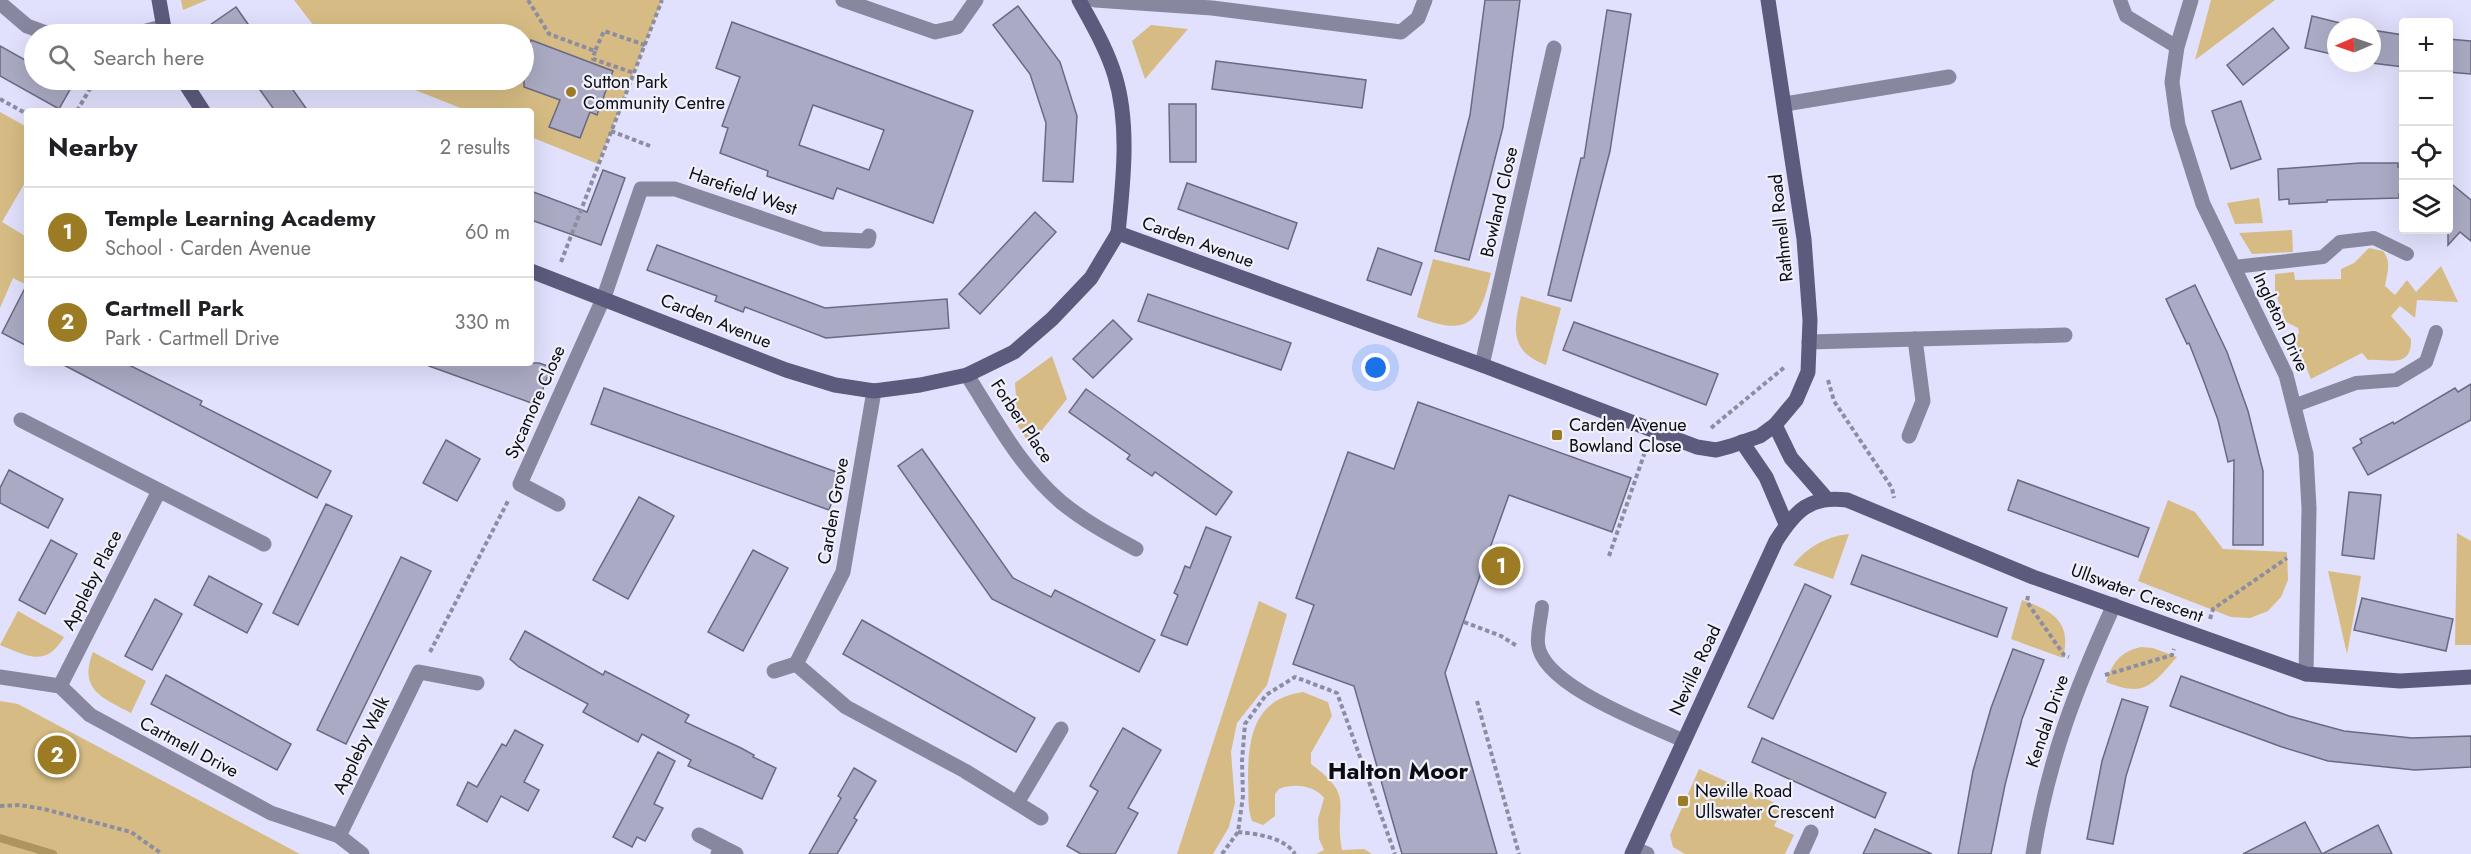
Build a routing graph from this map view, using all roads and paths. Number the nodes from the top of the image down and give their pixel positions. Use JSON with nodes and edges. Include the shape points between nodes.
{"nodes":[{"id":1,"x":159,"y":0,"type":"edge"},
{"id":2,"x":528,"y":0,"type":"edge"},
{"id":3,"x":662,"y":0,"type":"edge"},
{"id":4,"x":843,"y":0,"type":"edge"},
{"id":5,"x":976,"y":0,"type":"edge"},
{"id":6,"x":1079,"y":0,"type":"edge"},
{"id":7,"x":1095,"y":0,"type":"edge"},
{"id":8,"x":1425,"y":0,"type":"edge"},
{"id":9,"x":1768,"y":0,"type":"edge"},
{"id":10,"x":2120,"y":0,"type":"edge"},
{"id":11,"x":2191,"y":0,"type":"edge"},
{"id":12,"x":0,"y":3,"type":"edge"},
{"id":13,"x":25,"y":24,"type":"edge"},
{"id":14,"x":162,"y":24,"type":"edge"},
{"id":15,"x":645,"y":45,"type":"junction"},
{"id":16,"x":2177,"y":47,"type":"junction"},
{"id":17,"x":1554,"y":48,"type":"dead end"},
{"id":18,"x":595,"y":51,"type":"junction"},
{"id":19,"x":634,"y":73,"type":"junction"},
{"id":20,"x":1949,"y":77,"type":"dead end"},
{"id":21,"x":89,"y":90,"type":"edge"},
{"id":22,"x":189,"y":90,"type":"edge"},
{"id":23,"x":0,"y":99,"type":"edge"},
{"id":24,"x":1785,"y":104,"type":"junction"},
{"id":25,"x":79,"y":108,"type":"edge"},
{"id":26,"x":201,"y":108,"type":"edge"},
{"id":27,"x":24,"y":112,"type":"edge"},
{"id":28,"x":611,"y":131,"type":"junction"},
{"id":29,"x":651,"y":146,"type":"dead end"},
{"id":30,"x":1118,"y":233,"type":"junction"},
{"id":31,"x":869,"y":237,"type":"dead end"},
{"id":32,"x":2407,"y":254,"type":"dead end"},
{"id":33,"x":2234,"y":267,"type":"junction"},
{"id":34,"x":534,"y":272,"type":"edge"},
{"id":35,"x":554,"y":279,"type":"junction"},
{"id":36,"x":603,"y":297,"type":"junction"},
{"id":37,"x":2436,"y":332,"type":"dead end"},
{"id":38,"x":2066,"y":335,"type":"dead end"},
{"id":39,"x":1915,"y":339,"type":"junction"},
{"id":40,"x":1830,"y":341,"type":"junction"},
{"id":41,"x":1809,"y":342,"type":"junction"},
{"id":42,"x":1791,"y":362,"type":"dead end"},
{"id":43,"x":1482,"y":365,"type":"junction"},
{"id":44,"x":967,"y":375,"type":"junction"},
{"id":45,"x":874,"y":391,"type":"junction"},
{"id":46,"x":2296,"y":405,"type":"junction"},
{"id":47,"x":21,"y":420,"type":"dead end"},
{"id":48,"x":1775,"y":425,"type":"junction"},
{"id":49,"x":1707,"y":431,"type":"dead end"},
{"id":50,"x":1662,"y":435,"type":"junction"},
{"id":51,"x":1760,"y":436,"type":"joint"},
{"id":52,"x":1909,"y":436,"type":"dead end"},
{"id":53,"x":1742,"y":442,"type":"junction"},
{"id":54,"x":520,"y":484,"type":"junction"},
{"id":55,"x":159,"y":491,"type":"junction"},
{"id":56,"x":1825,"y":497,"type":"junction"},
{"id":57,"x":1895,"y":501,"type":"dead end"},
{"id":58,"x":558,"y":504,"type":"dead end"},
{"id":59,"x":1786,"y":524,"type":"junction"},
{"id":60,"x":264,"y":544,"type":"dead end"},
{"id":61,"x":1136,"y":549,"type":"dead end"},
{"id":62,"x":1609,"y":556,"type":"dead end"},
{"id":63,"x":2308,"y":557,"type":"junction"},
{"id":64,"x":2114,"y":605,"type":"junction"},
{"id":65,"x":1542,"y":607,"type":"dead end"},
{"id":66,"x":1464,"y":622,"type":"dead end"},
{"id":67,"x":2204,"y":637,"type":"junction"},
{"id":68,"x":1520,"y":648,"type":"dead end"},
{"id":69,"x":796,"y":664,"type":"junction"},
{"id":70,"x":422,"y":666,"type":"junction"},
{"id":71,"x":774,"y":671,"type":"dead end"},
{"id":72,"x":2306,"y":674,"type":"junction"},
{"id":73,"x":0,"y":677,"type":"edge"},
{"id":74,"x":2471,"y":677,"type":"edge"},
{"id":75,"x":477,"y":683,"type":"dead end"},
{"id":76,"x":60,"y":687,"type":"junction"},
{"id":77,"x":1477,"y":701,"type":"dead end"},
{"id":78,"x":1061,"y":729,"type":"dead end"},
{"id":79,"x":1684,"y":741,"type":"junction"},
{"id":80,"x":1017,"y":803,"type":"junction"},
{"id":81,"x":0,"y":807,"type":"edge"},
{"id":82,"x":1041,"y":818,"type":"dead end"},
{"id":83,"x":1238,"y":832,"type":"junction"},
{"id":84,"x":1811,"y":832,"type":"dead end"},
{"id":85,"x":699,"y":835,"type":"dead end"},
{"id":86,"x":339,"y":836,"type":"junction"},
{"id":87,"x":720,"y":850,"type":"edge"},
{"id":88,"x":1638,"y":852,"type":"edge"},
{"id":89,"x":162,"y":854,"type":"edge"},
{"id":90,"x":362,"y":854,"type":"edge"},
{"id":91,"x":736,"y":854,"type":"edge"},
{"id":92,"x":1222,"y":854,"type":"edge"},
{"id":93,"x":1294,"y":854,"type":"edge"},
{"id":94,"x":1395,"y":854,"type":"edge"},
{"id":95,"x":1518,"y":854,"type":"edge"},
{"id":96,"x":1801,"y":854,"type":"edge"},
{"id":97,"x":2033,"y":854,"type":"edge"}],
"edges":[{"from":1,"to":14,"type":"street"},
{"from":2,"to":18,"type":"path","via":[[549,34]]},
{"from":3,"to":15,"type":"path"},
{"from":4,"to":5,"type":"street","via":[[935,32],[957,27]]},
{"from":6,"to":30,"type":"street","via":[[1115,76],[1123,130]]},
{"from":7,"to":8,"type":"street","via":[[1212,8],[1401,32],[1418,18]]},
{"from":9,"to":24,"type":"street","name":"Rathmell Road"},
{"from":10,"to":16,"type":"lane","via":[[2126,16]]},
{"from":11,"to":16,"type":"street","name":"Ingleton Drive"},
{"from":12,"to":13,"type":"street"},
{"from":15,"to":18,"type":"path","via":[[604,31]]},
{"from":15,"to":19,"type":"path"},
{"from":16,"to":33,"type":"street","name":"Ingleton Drive","via":[[2172,82],[2178,124],[2203,204]]},
{"from":17,"to":43,"type":"street","name":"Bowland Close"},
{"from":18,"to":19,"type":"path","via":[[593,59]]},
{"from":19,"to":28,"type":"path"},
{"from":20,"to":24,"type":"street"},
{"from":21,"to":25,"type":"path"},
{"from":22,"to":26,"type":"street"},
{"from":23,"to":27,"type":"path"},
{"from":24,"to":41,"type":"street","name":"Rathmell Road","via":[[1804,239]]},
{"from":28,"to":29,"type":"path"},
{"from":28,"to":35,"type":"path"},
{"from":30,"to":43,"type":"street","name":"Carden Avenue"},
{"from":30,"to":44,"type":"street","name":"Carden Avenue","via":[[1091,278],[1052,319],[1014,352]]},
{"from":31,"to":36,"type":"street","name":"Harefield West","via":[[868,242],[822,239],[675,189],[641,189]]},
{"from":32,"to":33,"type":"lane","via":[[2374,238],[2340,242],[2323,257]]},
{"from":33,"to":46,"type":"street","name":"Ingleton Drive","via":[[2286,375]]},
{"from":34,"to":35,"type":"street","name":"Carden Avenue"},
{"from":35,"to":36,"type":"street","name":"Carden Avenue"},
{"from":36,"to":45,"type":"street","name":"Carden Avenue","via":[[786,370],[835,385]]},
{"from":36,"to":54,"type":"street","name":"Sycamore Close"},
{"from":37,"to":46,"type":"lane","via":[[2427,362],[2396,381],[2356,383]]},
{"from":38,"to":39,"type":"street"},
{"from":39,"to":40,"type":"street"},
{"from":39,"to":52,"type":"street","via":[[1923,401]]},
{"from":40,"to":41,"type":"street"},
{"from":40,"to":57,"type":"path","via":[[1828,384],[1834,401],[1892,488]]},
{"from":41,"to":48,"type":"street","name":"Rathmell Road","via":[[1808,372],[1796,400]]},
{"from":42,"to":49,"type":"path"},
{"from":43,"to":50,"type":"street","name":"Carden Avenue"},
{"from":44,"to":45,"type":"street","name":"Carden Avenue"},
{"from":44,"to":61,"type":"street","name":"Forber Place","via":[[1020,457],[1046,488],[1076,514]]},
{"from":45,"to":69,"type":"street","name":"Carden Grove","via":[[843,572]]},
{"from":46,"to":63,"type":"street","name":"Ingleton Drive","via":[[2306,454]]},
{"from":47,"to":55,"type":"street"},
{"from":48,"to":51,"type":"street","name":"Rathmell Road"},
{"from":48,"to":56,"type":"street","via":[[1791,458]]},
{"from":50,"to":53,"type":"street","name":"Carden Avenue","via":[[1716,450]]},
{"from":50,"to":62,"type":"path","via":[[1655,452],[1647,449]]},
{"from":51,"to":53,"type":"street","name":"Carden Avenue"},
{"from":53,"to":59,"type":"street","via":[[1766,477]]},
{"from":54,"to":58,"type":"street","name":"Sycamore Close"},
{"from":54,"to":70,"type":"path","via":[[512,492]]},
{"from":55,"to":60,"type":"street"},
{"from":55,"to":76,"type":"street","name":"Appleby Place"},
{"from":56,"to":59,"type":"street","name":"Neville Road","via":[[1803,508]]},
{"from":56,"to":64,"type":"street","name":"Ullswater Crescent","via":[[1847,500]]},
{"from":59,"to":79,"type":"street","name":"Neville Road"},
{"from":63,"to":67,"type":"path","via":[[2287,557],[2213,609]]},
{"from":63,"to":72,"type":"street","name":"Ingleton Drive"},
{"from":64,"to":67,"type":"street","name":"Ullswater Crescent"},
{"from":64,"to":97,"type":"street","name":"Kendal Drive","via":[[2067,714],[2042,797]]},
{"from":65,"to":79,"type":"lane","via":[[1538,645],[1549,669],[1573,688]]},
{"from":66,"to":68,"type":"path","via":[[1502,636]]},
{"from":67,"to":72,"type":"street","name":"Ullswater Crescent"},
{"from":69,"to":71,"type":"street"},
{"from":69,"to":80,"type":"street","via":[[846,707]]},
{"from":70,"to":75,"type":"street"},
{"from":70,"to":86,"type":"street","name":"Appleby Walk"},
{"from":72,"to":74,"type":"street","name":"Ullswater Crescent","via":[[2400,681]]},
{"from":73,"to":76,"type":"street"},
{"from":76,"to":86,"type":"street","name":"Cartmell Drive","via":[[90,715],[271,813]]},
{"from":77,"to":95,"type":"path"},
{"from":78,"to":80,"type":"street"},
{"from":79,"to":88,"type":"street","name":"Neville Road"},
{"from":80,"to":82,"type":"street"},
{"from":81,"to":89,"type":"path","via":[[44,809],[131,832]]},
{"from":83,"to":92,"type":"path"},
{"from":83,"to":93,"type":"path","via":[[1262,835],[1290,847]]},
{"from":83,"to":94,"type":"path","via":[[1245,724],[1266,695],[1295,677],[1336,693]]},
{"from":84,"to":96,"type":"street"},
{"from":85,"to":87,"type":"street"},
{"from":86,"to":90,"type":"street","name":"Cartmell Drive"},
{"from":87,"to":91,"type":"street"}]}
